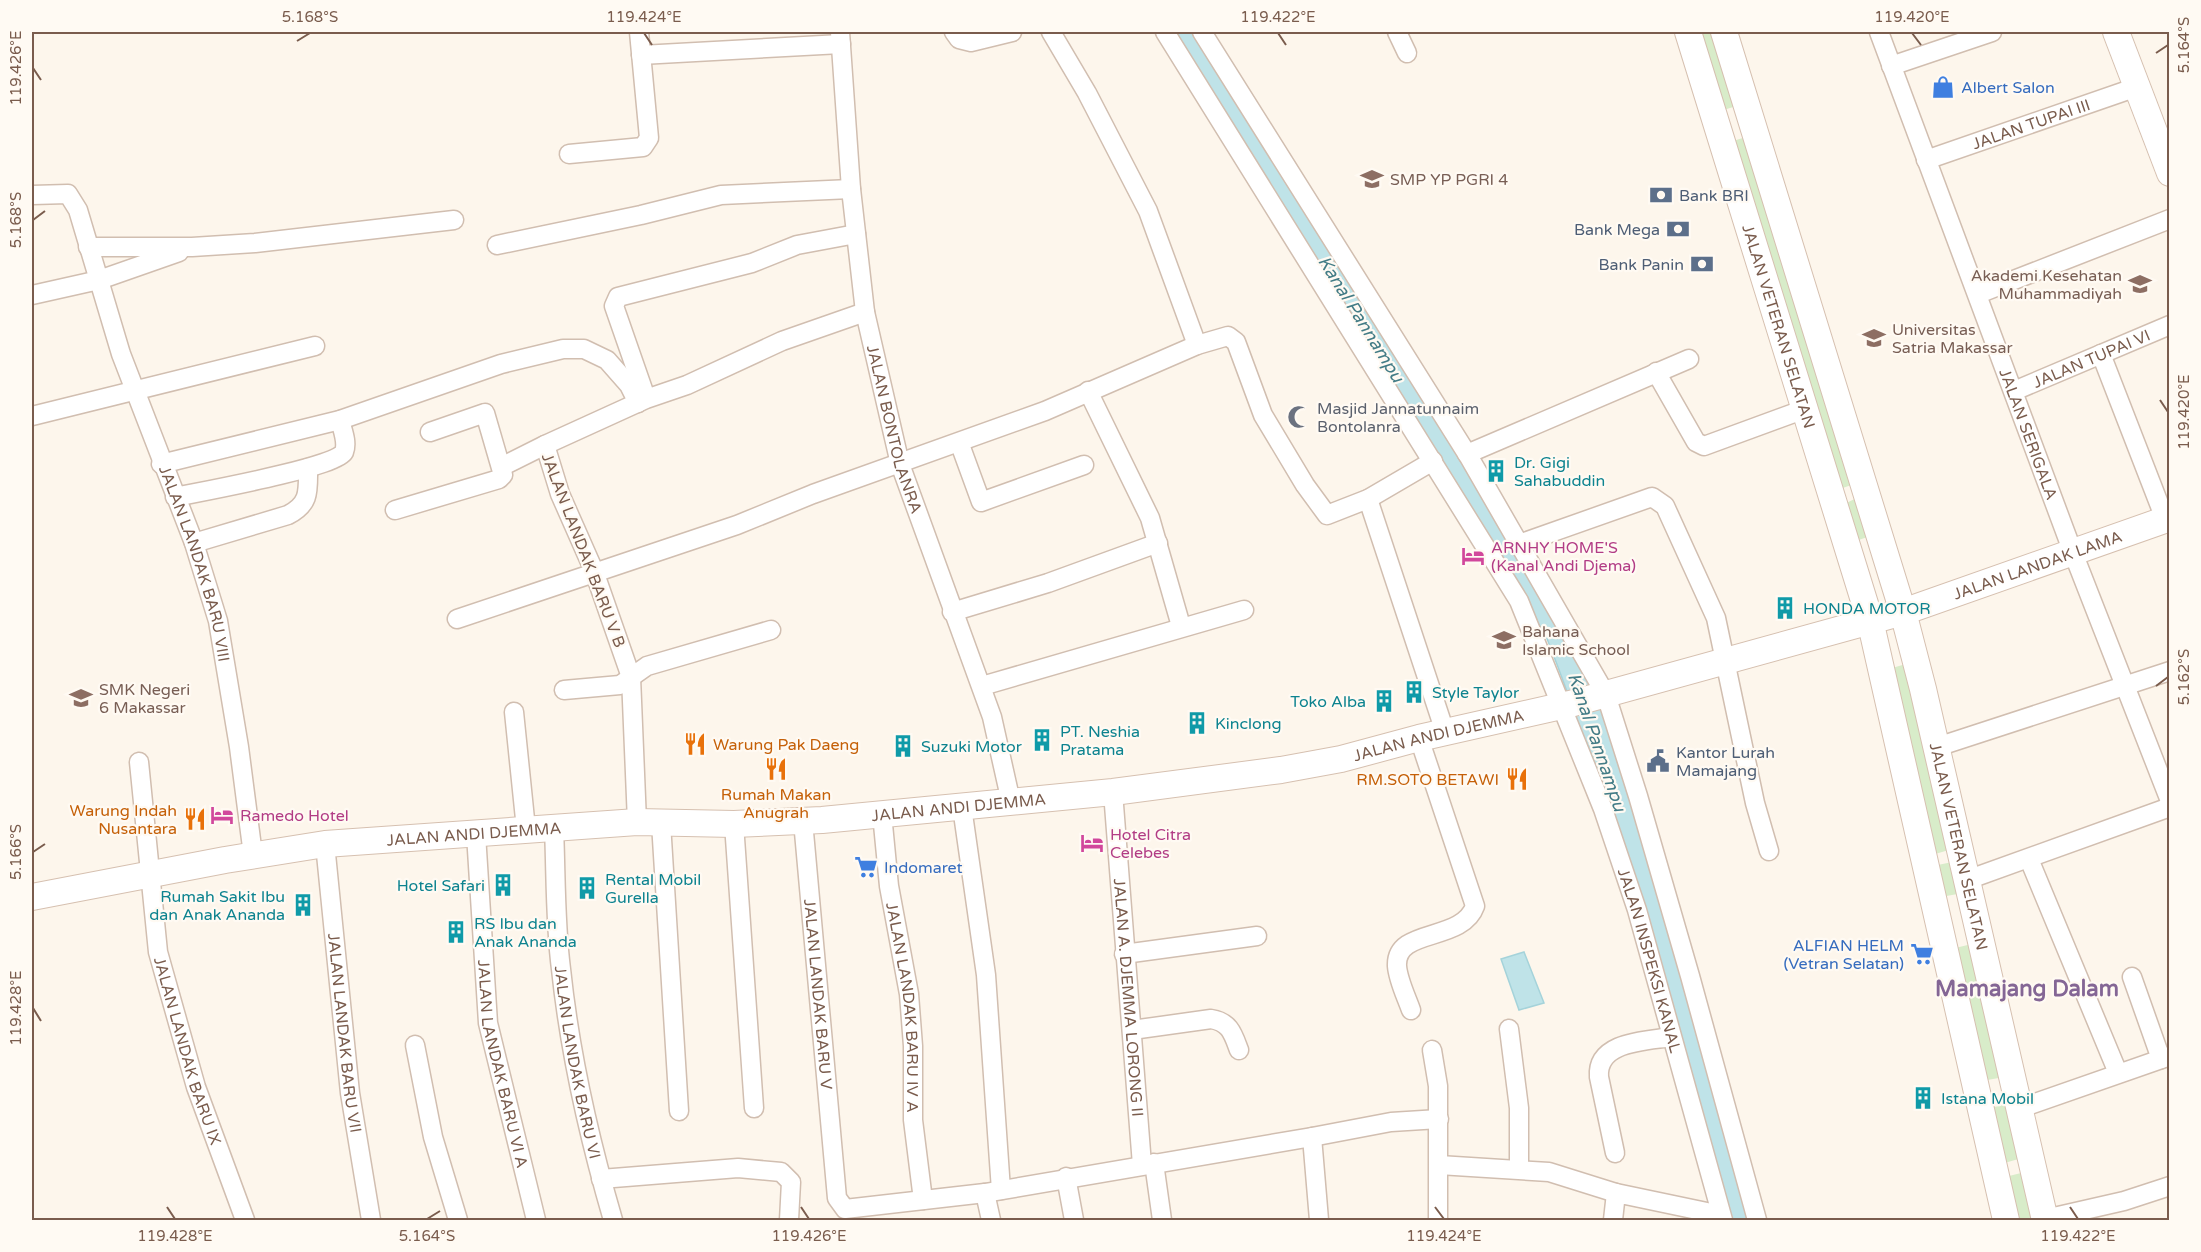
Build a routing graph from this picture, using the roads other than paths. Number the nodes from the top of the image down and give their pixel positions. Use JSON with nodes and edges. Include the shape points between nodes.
{"nodes":[{"id":1,"x":639,"y":32,"type":"edge"},
{"id":2,"x":954,"y":32,"type":"edge"},
{"id":3,"x":1012,"y":32,"type":"edge"},
{"id":4,"x":1051,"y":32,"type":"edge"},
{"id":5,"x":1165,"y":32,"type":"edge"},
{"id":6,"x":1202,"y":32,"type":"edge"},
{"id":7,"x":1397,"y":32,"type":"edge"},
{"id":8,"x":1688,"y":32,"type":"edge"},
{"id":9,"x":1724,"y":32,"type":"edge"},
{"id":10,"x":1878,"y":32,"type":"edge"},
{"id":11,"x":1992,"y":32,"type":"edge"},
{"id":12,"x":2116,"y":32,"type":"edge"},
{"id":13,"x":840,"y":38,"type":"edge"},
{"id":14,"x":1407,"y":53,"type":"dead end"},
{"id":15,"x":640,"y":55,"type":"junction"},
{"id":16,"x":1891,"y":66,"type":"junction"},
{"id":17,"x":2137,"y":87,"type":"junction"},
{"id":18,"x":1749,"y":112,"type":"junction"},
{"id":19,"x":1717,"y":123,"type":"junction"},
{"id":20,"x":569,"y":154,"type":"dead end"},
{"id":21,"x":1926,"y":160,"type":"junction"},
{"id":22,"x":2169,"y":173,"type":"edge"},
{"id":23,"x":851,"y":189,"type":"junction"},
{"id":24,"x":32,"y":195,"type":"edge"},
{"id":25,"x":2169,"y":219,"type":"edge"},
{"id":26,"x":454,"y":220,"type":"dead end"},
{"id":27,"x":856,"y":234,"type":"junction"},
{"id":28,"x":496,"y":244,"type":"dead end"},
{"id":29,"x":88,"y":247,"type":"junction"},
{"id":30,"x":192,"y":247,"type":"junction"},
{"id":31,"x":99,"y":280,"type":"junction"},
{"id":32,"x":1978,"y":294,"type":"junction"},
{"id":33,"x":32,"y":296,"type":"edge"},
{"id":34,"x":865,"y":312,"type":"junction"},
{"id":35,"x":2169,"y":325,"type":"edge"},
{"id":36,"x":1197,"y":345,"type":"junction"},
{"id":37,"x":315,"y":346,"type":"dead end"},
{"id":38,"x":2101,"y":354,"type":"junction"},
{"id":39,"x":1689,"y":358,"type":"dead end"},
{"id":40,"x":1656,"y":372,"type":"junction"},
{"id":41,"x":134,"y":392,"type":"junction"},
{"id":42,"x":2014,"y":392,"type":"junction"},
{"id":43,"x":1088,"y":398,"type":"junction"},
{"id":44,"x":642,"y":401,"type":"junction"},
{"id":45,"x":1806,"y":409,"type":"junction"},
{"id":46,"x":32,"y":416,"type":"edge"},
{"id":47,"x":340,"y":420,"type":"junction"},
{"id":48,"x":430,"y":432,"type":"dead end"},
{"id":49,"x":545,"y":445,"type":"junction"},
{"id":50,"x":962,"y":450,"type":"junction"},
{"id":51,"x":1467,"y":454,"type":"junction"},
{"id":52,"x":1433,"y":461,"type":"junction"},
{"id":53,"x":161,"y":464,"type":"junction"},
{"id":54,"x":1084,"y":465,"type":"dead end"},
{"id":55,"x":503,"y":466,"type":"junction"},
{"id":56,"x":308,"y":468,"type":"junction"},
{"id":57,"x":901,"y":468,"type":"junction"},
{"id":58,"x":175,"y":497,"type":"junction"},
{"id":59,"x":1368,"y":499,"type":"junction"},
{"id":60,"x":395,"y":510,"type":"dead end"},
{"id":61,"x":2167,"y":518,"type":"edge"},
{"id":62,"x":194,"y":543,"type":"junction"},
{"id":63,"x":1158,"y":543,"type":"junction"},
{"id":64,"x":1520,"y":544,"type":"junction"},
{"id":65,"x":2072,"y":550,"type":"junction"},
{"id":66,"x":594,"y":571,"type":"junction"},
{"id":67,"x":1244,"y":610,"type":"dead end"},
{"id":68,"x":952,"y":612,"type":"junction"},
{"id":69,"x":1903,"y":612,"type":"junction"},
{"id":70,"x":457,"y":619,"type":"dead end"},
{"id":71,"x":1870,"y":620,"type":"junction"},
{"id":72,"x":1181,"y":627,"type":"junction"},
{"id":73,"x":771,"y":630,"type":"dead end"},
{"id":74,"x":1724,"y":660,"type":"junction"},
{"id":75,"x":2169,"y":671,"type":"edge"},
{"id":76,"x":631,"y":677,"type":"junction"},
{"id":77,"x":982,"y":686,"type":"junction"},
{"id":78,"x":2126,"y":687,"type":"junction"},
{"id":79,"x":564,"y":690,"type":"dead end"},
{"id":80,"x":1602,"y":695,"type":"junction"},
{"id":81,"x":1566,"y":705,"type":"junction"},
{"id":82,"x":514,"y":712,"type":"dead end"},
{"id":83,"x":1445,"y":732,"type":"junction"},
{"id":84,"x":1419,"y":738,"type":"junction"},
{"id":85,"x":1936,"y":747,"type":"junction"},
{"id":86,"x":139,"y":762,"type":"dead end"},
{"id":87,"x":2165,"y":775,"type":"edge"},
{"id":88,"x":1113,"y":792,"type":"junction"},
{"id":89,"x":2169,"y":801,"type":"edge"},
{"id":90,"x":1011,"y":802,"type":"junction"},
{"id":91,"x":962,"y":807,"type":"junction"},
{"id":92,"x":2169,"y":807,"type":"edge"},
{"id":93,"x":882,"y":814,"type":"junction"},
{"id":94,"x":803,"y":821,"type":"junction"},
{"id":95,"x":649,"y":822,"type":"junction"},
{"id":96,"x":734,"y":824,"type":"junction"},
{"id":97,"x":554,"y":828,"type":"junction"},
{"id":98,"x":526,"y":829,"type":"junction"},
{"id":99,"x":476,"y":834,"type":"junction"},
{"id":100,"x":325,"y":844,"type":"junction"},
{"id":101,"x":1768,"y":851,"type":"dead end"},
{"id":102,"x":253,"y":855,"type":"junction"},
{"id":103,"x":2029,"y":859,"type":"junction"},
{"id":104,"x":149,"y":875,"type":"junction"},
{"id":105,"x":1967,"y":880,"type":"junction"},
{"id":106,"x":32,"y":897,"type":"edge"},
{"id":107,"x":1257,"y":936,"type":"dead end"},
{"id":108,"x":1978,"y":936,"type":"junction"},
{"id":109,"x":1945,"y":941,"type":"junction"},
{"id":110,"x":1124,"y":954,"type":"junction"},
{"id":111,"x":2132,"y":977,"type":"dead end"},
{"id":112,"x":1410,"y":1010,"type":"dead end"},
{"id":113,"x":1509,"y":1029,"type":"dead end"},
{"id":114,"x":1132,"y":1030,"type":"junction"},
{"id":115,"x":1671,"y":1037,"type":"junction"},
{"id":116,"x":415,"y":1045,"type":"dead end"},
{"id":117,"x":1239,"y":1050,"type":"dead end"},
{"id":118,"x":1432,"y":1050,"type":"dead end"},
{"id":119,"x":2165,"y":1057,"type":"edge"},
{"id":120,"x":2118,"y":1073,"type":"junction"},
{"id":121,"x":754,"y":1108,"type":"dead end"},
{"id":122,"x":2018,"y":1109,"type":"junction"},
{"id":123,"x":679,"y":1111,"type":"dead end"},
{"id":124,"x":1439,"y":1119,"type":"junction"},
{"id":125,"x":1312,"y":1137,"type":"junction"},
{"id":126,"x":1614,"y":1154,"type":"dead end"},
{"id":127,"x":1148,"y":1164,"type":"junction"},
{"id":128,"x":1439,"y":1166,"type":"junction"},
{"id":129,"x":1519,"y":1168,"type":"junction"},
{"id":130,"x":1066,"y":1177,"type":"junction"},
{"id":131,"x":600,"y":1179,"type":"junction"},
{"id":132,"x":2169,"y":1186,"type":"edge"},
{"id":133,"x":993,"y":1191,"type":"junction"},
{"id":134,"x":1616,"y":1192,"type":"junction"},
{"id":135,"x":923,"y":1200,"type":"junction"},
{"id":136,"x":1722,"y":1218,"type":"edge"},
{"id":137,"x":2045,"y":1220,"type":"edge"},
{"id":138,"x":245,"y":1221,"type":"edge"},
{"id":139,"x":371,"y":1221,"type":"edge"},
{"id":140,"x":458,"y":1221,"type":"edge"},
{"id":141,"x":536,"y":1221,"type":"edge"},
{"id":142,"x":613,"y":1221,"type":"edge"},
{"id":143,"x":789,"y":1221,"type":"edge"},
{"id":144,"x":991,"y":1221,"type":"edge"},
{"id":145,"x":1074,"y":1221,"type":"edge"},
{"id":146,"x":1162,"y":1221,"type":"edge"},
{"id":147,"x":1319,"y":1221,"type":"edge"},
{"id":148,"x":1438,"y":1221,"type":"edge"},
{"id":149,"x":1613,"y":1221,"type":"edge"},
{"id":150,"x":1756,"y":1221,"type":"edge"},
{"id":151,"x":2006,"y":1221,"type":"edge"}],
"edges":[{"from":1,"to":15,"type":"street"},
{"from":2,"to":3,"type":"street","via":[[959,39],[971,42]]},
{"from":4,"to":36,"type":"street","via":[[1148,211]]},
{"from":5,"to":52,"type":"street","name":"JALAN INSPEKSI KANAL"},
{"from":6,"to":51,"type":"street"},
{"from":7,"to":14,"type":"street"},
{"from":8,"to":19,"type":"main road","name":"JALAN VETERAN SELATAN"},
{"from":9,"to":18,"type":"main road","name":"JALAN VETERAN SELATAN"},
{"from":10,"to":16,"type":"street","name":"JALAN SERIGALA"},
{"from":11,"to":16,"type":"street"},
{"from":12,"to":17,"type":"main road"},
{"from":13,"to":15,"type":"street"},
{"from":13,"to":23,"type":"street","name":"JALAN BONTOLANRA"},
{"from":15,"to":20,"type":"street","via":[[649,138],[643,147]]},
{"from":16,"to":21,"type":"street","name":"JALAN SERIGALA"},
{"from":17,"to":21,"type":"street","name":"JALAN TUPAI III"},
{"from":17,"to":22,"type":"main road"},
{"from":18,"to":19,"type":"main road"},
{"from":18,"to":69,"type":"main road","name":"JALAN VETERAN SELATAN"},
{"from":19,"to":45,"type":"main road","name":"JALAN VETERAN SELATAN"},
{"from":21,"to":32,"type":"street","name":"JALAN SERIGALA"},
{"from":23,"to":27,"type":"street","name":"JALAN BONTOLANRA"},
{"from":23,"to":28,"type":"street","via":[[721,195]]},
{"from":24,"to":29,"type":"street","name":"JALAN LANDAK BARU VIII","via":[[68,194],[78,210]]},
{"from":25,"to":32,"type":"street"},
{"from":26,"to":30,"type":"street"},
{"from":27,"to":34,"type":"street","name":"JALAN BONTOLANRA"},
{"from":27,"to":44,"type":"street","via":[[797,245],[752,263],[618,297],[614,306]]},
{"from":29,"to":30,"type":"street"},
{"from":29,"to":31,"type":"street","name":"JALAN LANDAK BARU VIII"},
{"from":30,"to":31,"type":"street"},
{"from":31,"to":33,"type":"street"},
{"from":31,"to":41,"type":"street","name":"JALAN LANDAK BARU VIII"},
{"from":32,"to":42,"type":"street","name":"JALAN SERIGALA"},
{"from":34,"to":44,"type":"street","name":"JALAN LANDAK BARU V B","via":[[782,341],[687,386]]},
{"from":34,"to":57,"type":"street","name":"JALAN BONTOLANRA"},
{"from":35,"to":38,"type":"street","name":"JALAN TUPAI VI"},
{"from":36,"to":43,"type":"street"},
{"from":36,"to":59,"type":"street","via":[[1233,337],[1263,415],[1324,513],[1333,514]]},
{"from":37,"to":41,"type":"street"},
{"from":38,"to":42,"type":"street","name":"JALAN TUPAI VI"},
{"from":38,"to":61,"type":"street"},
{"from":39,"to":40,"type":"street"},
{"from":40,"to":45,"type":"street","via":[[1696,442],[1704,446]]},
{"from":40,"to":51,"type":"street"},
{"from":41,"to":46,"type":"street"},
{"from":41,"to":53,"type":"street","name":"JALAN LANDAK BARU VIII"},
{"from":42,"to":65,"type":"street","name":"JALAN SERIGALA"},
{"from":43,"to":50,"type":"street"},
{"from":43,"to":57,"type":"street"},
{"from":43,"to":63,"type":"street","via":[[1145,508]]},
{"from":44,"to":47,"type":"street","via":[[607,360],[584,349],[563,349],[501,364]]},
{"from":44,"to":49,"type":"street","name":"JALAN LANDAK BARU V B"},
{"from":45,"to":71,"type":"main road","name":"JALAN VETERAN SELATAN"},
{"from":47,"to":53,"type":"street"},
{"from":47,"to":56,"type":"street","via":[[344,451],[338,458]]},
{"from":48,"to":55,"type":"street","via":[[485,413]]},
{"from":49,"to":55,"type":"street"},
{"from":49,"to":66,"type":"street","name":"JALAN LANDAK BARU V B","via":[[560,494]]},
{"from":50,"to":54,"type":"street","via":[[981,501]]},
{"from":50,"to":57,"type":"street"},
{"from":51,"to":64,"type":"street"},
{"from":52,"to":59,"type":"street"},
{"from":52,"to":81,"type":"street","name":"JALAN INSPEKSI KANAL","via":[[1519,602]]},
{"from":53,"to":58,"type":"street","name":"JALAN LANDAK BARU VIII"},
{"from":55,"to":60,"type":"street","via":[[504,475],[499,479]]},
{"from":56,"to":58,"type":"street"},
{"from":56,"to":62,"type":"street","via":[[308,497],[300,509]]},
{"from":57,"to":66,"type":"street","via":[[813,494],[737,525]]},
{"from":57,"to":68,"type":"street","name":"JALAN BONTOLANRA"},
{"from":58,"to":62,"type":"street","name":"JALAN LANDAK BARU VIII"},
{"from":59,"to":83,"type":"street"},
{"from":61,"to":65,"type":"main road","name":"JALAN LANDAK LAMA"},
{"from":62,"to":102,"type":"street","name":"JALAN LANDAK BARU VIII","via":[[218,621]]},
{"from":63,"to":68,"type":"street"},
{"from":63,"to":72,"type":"street"},
{"from":64,"to":74,"type":"street","via":[[1657,498],[1665,506],[1716,618]]},
{"from":64,"to":80,"type":"street"},
{"from":65,"to":69,"type":"main road","name":"JALAN LANDAK LAMA"},
{"from":65,"to":78,"type":"street","name":"JALAN SERIGALA"},
{"from":66,"to":70,"type":"street"},
{"from":66,"to":76,"type":"street","name":"JALAN LANDAK BARU V B"},
{"from":67,"to":72,"type":"street"},
{"from":68,"to":77,"type":"street","name":"JALAN BONTOLANRA"},
{"from":69,"to":71,"type":"main road"},
{"from":69,"to":85,"type":"main road","name":"JALAN VETERAN SELATAN"},
{"from":71,"to":74,"type":"main road","name":"JALAN ANDI DJEMMA"},
{"from":71,"to":109,"type":"main road","name":"JALAN VETERAN SELATAN"},
{"from":72,"to":77,"type":"street"},
{"from":73,"to":76,"type":"street","via":[[647,666]]},
{"from":74,"to":80,"type":"main road","name":"JALAN ANDI DJEMMA"},
{"from":74,"to":101,"type":"street"},
{"from":75,"to":78,"type":"street"},
{"from":76,"to":79,"type":"street","via":[[612,686]]},
{"from":76,"to":95,"type":"street","name":"JALAN LANDAK BARU V B"},
{"from":77,"to":90,"type":"street","name":"JALAN BONTOLANRA"},
{"from":78,"to":85,"type":"street"},
{"from":78,"to":87,"type":"street","name":"JALAN SERIGALA"},
{"from":80,"to":81,"type":"main road","name":"JALAN ANDI DJEMMA"},
{"from":80,"to":150,"type":"street","via":[[1638,796]]},
{"from":81,"to":83,"type":"main road","name":"JALAN ANDI DJEMMA"},
{"from":81,"to":115,"type":"street","name":"JALAN INSPEKSI KANAL","via":[[1636,910]]},
{"from":82,"to":98,"type":"street"},
{"from":83,"to":84,"type":"main road","name":"JALAN ANDI DJEMMA"},
{"from":84,"to":88,"type":"main road","name":"JALAN ANDI DJEMMA","via":[[1281,770]]},
{"from":84,"to":112,"type":"street","via":[[1475,906],[1460,926],[1420,938],[1401,950],[1397,969]]},
{"from":85,"to":105,"type":"main road","name":"JALAN VETERAN SELATAN"},
{"from":86,"to":104,"type":"street","name":"JALAN LANDAK BARU IX"},
{"from":87,"to":89,"type":"street","name":"JALAN SERIGALA"},
{"from":88,"to":90,"type":"main road","name":"JALAN ANDI DJEMMA"},
{"from":88,"to":110,"type":"street","name":"JALAN A. DJEMMA LORONG II"},
{"from":90,"to":91,"type":"main road","name":"JALAN ANDI DJEMMA"},
{"from":91,"to":93,"type":"main road","name":"JALAN ANDI DJEMMA"},
{"from":91,"to":133,"type":"street","via":[[986,975]]},
{"from":92,"to":103,"type":"street"},
{"from":93,"to":94,"type":"main road","name":"JALAN ANDI DJEMMA"},
{"from":93,"to":135,"type":"street","name":"JALAN LANDAK BARU IV A","via":[[889,886],[909,994],[913,1120]]},
{"from":94,"to":96,"type":"main road","name":"JALAN ANDI DJEMMA"},
{"from":94,"to":135,"type":"street","name":"JALAN LANDAK BARU V","via":[[837,1198],[845,1209]]},
{"from":95,"to":96,"type":"main road","name":"JALAN ANDI DJEMMA"},
{"from":95,"to":97,"type":"main road","name":"JALAN ANDI DJEMMA"},
{"from":95,"to":123,"type":"street","name":"JALAN LANDAK BARU V B"},
{"from":96,"to":121,"type":"street"},
{"from":97,"to":98,"type":"main road","name":"JALAN ANDI DJEMMA"},
{"from":97,"to":131,"type":"street","name":"JALAN LANDAK BARU VI","via":[[560,967],[569,1036]]},
{"from":98,"to":99,"type":"main road","name":"JALAN ANDI DJEMMA"},
{"from":99,"to":100,"type":"main road","name":"JALAN ANDI DJEMMA"},
{"from":99,"to":141,"type":"street","name":"JALAN LANDAK BARU VI A","via":[[488,1023]]},
{"from":100,"to":102,"type":"main road","name":"JALAN ANDI DJEMMA"},
{"from":100,"to":139,"type":"street","name":"JALAN LANDAK BARU VII","via":[[350,1093]]},
{"from":102,"to":104,"type":"main road","name":"JALAN ANDI DJEMMA"},
{"from":103,"to":105,"type":"street"},
{"from":103,"to":120,"type":"street"},
{"from":104,"to":106,"type":"main road","name":"JALAN ANDI DJEMMA"},
{"from":104,"to":138,"type":"street","name":"JALAN LANDAK BARU IX","via":[[158,952],[168,994],[196,1087]]},
{"from":105,"to":108,"type":"main road","name":"JALAN VETERAN SELATAN"},
{"from":107,"to":110,"type":"street"},
{"from":108,"to":109,"type":"main road"},
{"from":108,"to":122,"type":"main road","name":"JALAN VETERAN SELATAN"},
{"from":109,"to":151,"type":"main road","name":"JALAN VETERAN SELATAN"},
{"from":110,"to":114,"type":"street","name":"JALAN A. DJEMMA LORONG II"},
{"from":111,"to":119,"type":"street"},
{"from":113,"to":129,"type":"street","via":[[1519,1108]]},
{"from":114,"to":117,"type":"street","via":[[1220,1020],[1230,1028]]},
{"from":114,"to":127,"type":"street","name":"JALAN A. DJEMMA LORONG II"},
{"from":115,"to":126,"type":"street","via":[[1619,1046],[1606,1054],[1599,1065]]},
{"from":115,"to":136,"type":"street","name":"JALAN INSPEKSI KANAL"},
{"from":116,"to":140,"type":"street","via":[[433,1137]]},
{"from":118,"to":124,"type":"street","via":[[1437,1066]]},
{"from":119,"to":120,"type":"street"},
{"from":120,"to":122,"type":"street"},
{"from":122,"to":137,"type":"main road","name":"JALAN VETERAN SELATAN"},
{"from":124,"to":125,"type":"street","via":[[1391,1122]]},
{"from":124,"to":128,"type":"street"},
{"from":125,"to":127,"type":"street"},
{"from":125,"to":147,"type":"street"},
{"from":127,"to":130,"type":"street"},
{"from":127,"to":146,"type":"street","name":"JALAN A. DJEMMA LORONG II"},
{"from":128,"to":129,"type":"street"},
{"from":128,"to":148,"type":"street"},
{"from":129,"to":134,"type":"street","via":[[1549,1172]]},
{"from":130,"to":133,"type":"street"},
{"from":130,"to":145,"type":"street"},
{"from":131,"to":142,"type":"street","name":"JALAN LANDAK BARU VI"},
{"from":131,"to":143,"type":"street","via":[[738,1168],[781,1172],[791,1182]]},
{"from":132,"to":137,"type":"street"},
{"from":133,"to":135,"type":"street"},
{"from":133,"to":144,"type":"street"},
{"from":134,"to":136,"type":"street"},
{"from":134,"to":149,"type":"street"}]}
